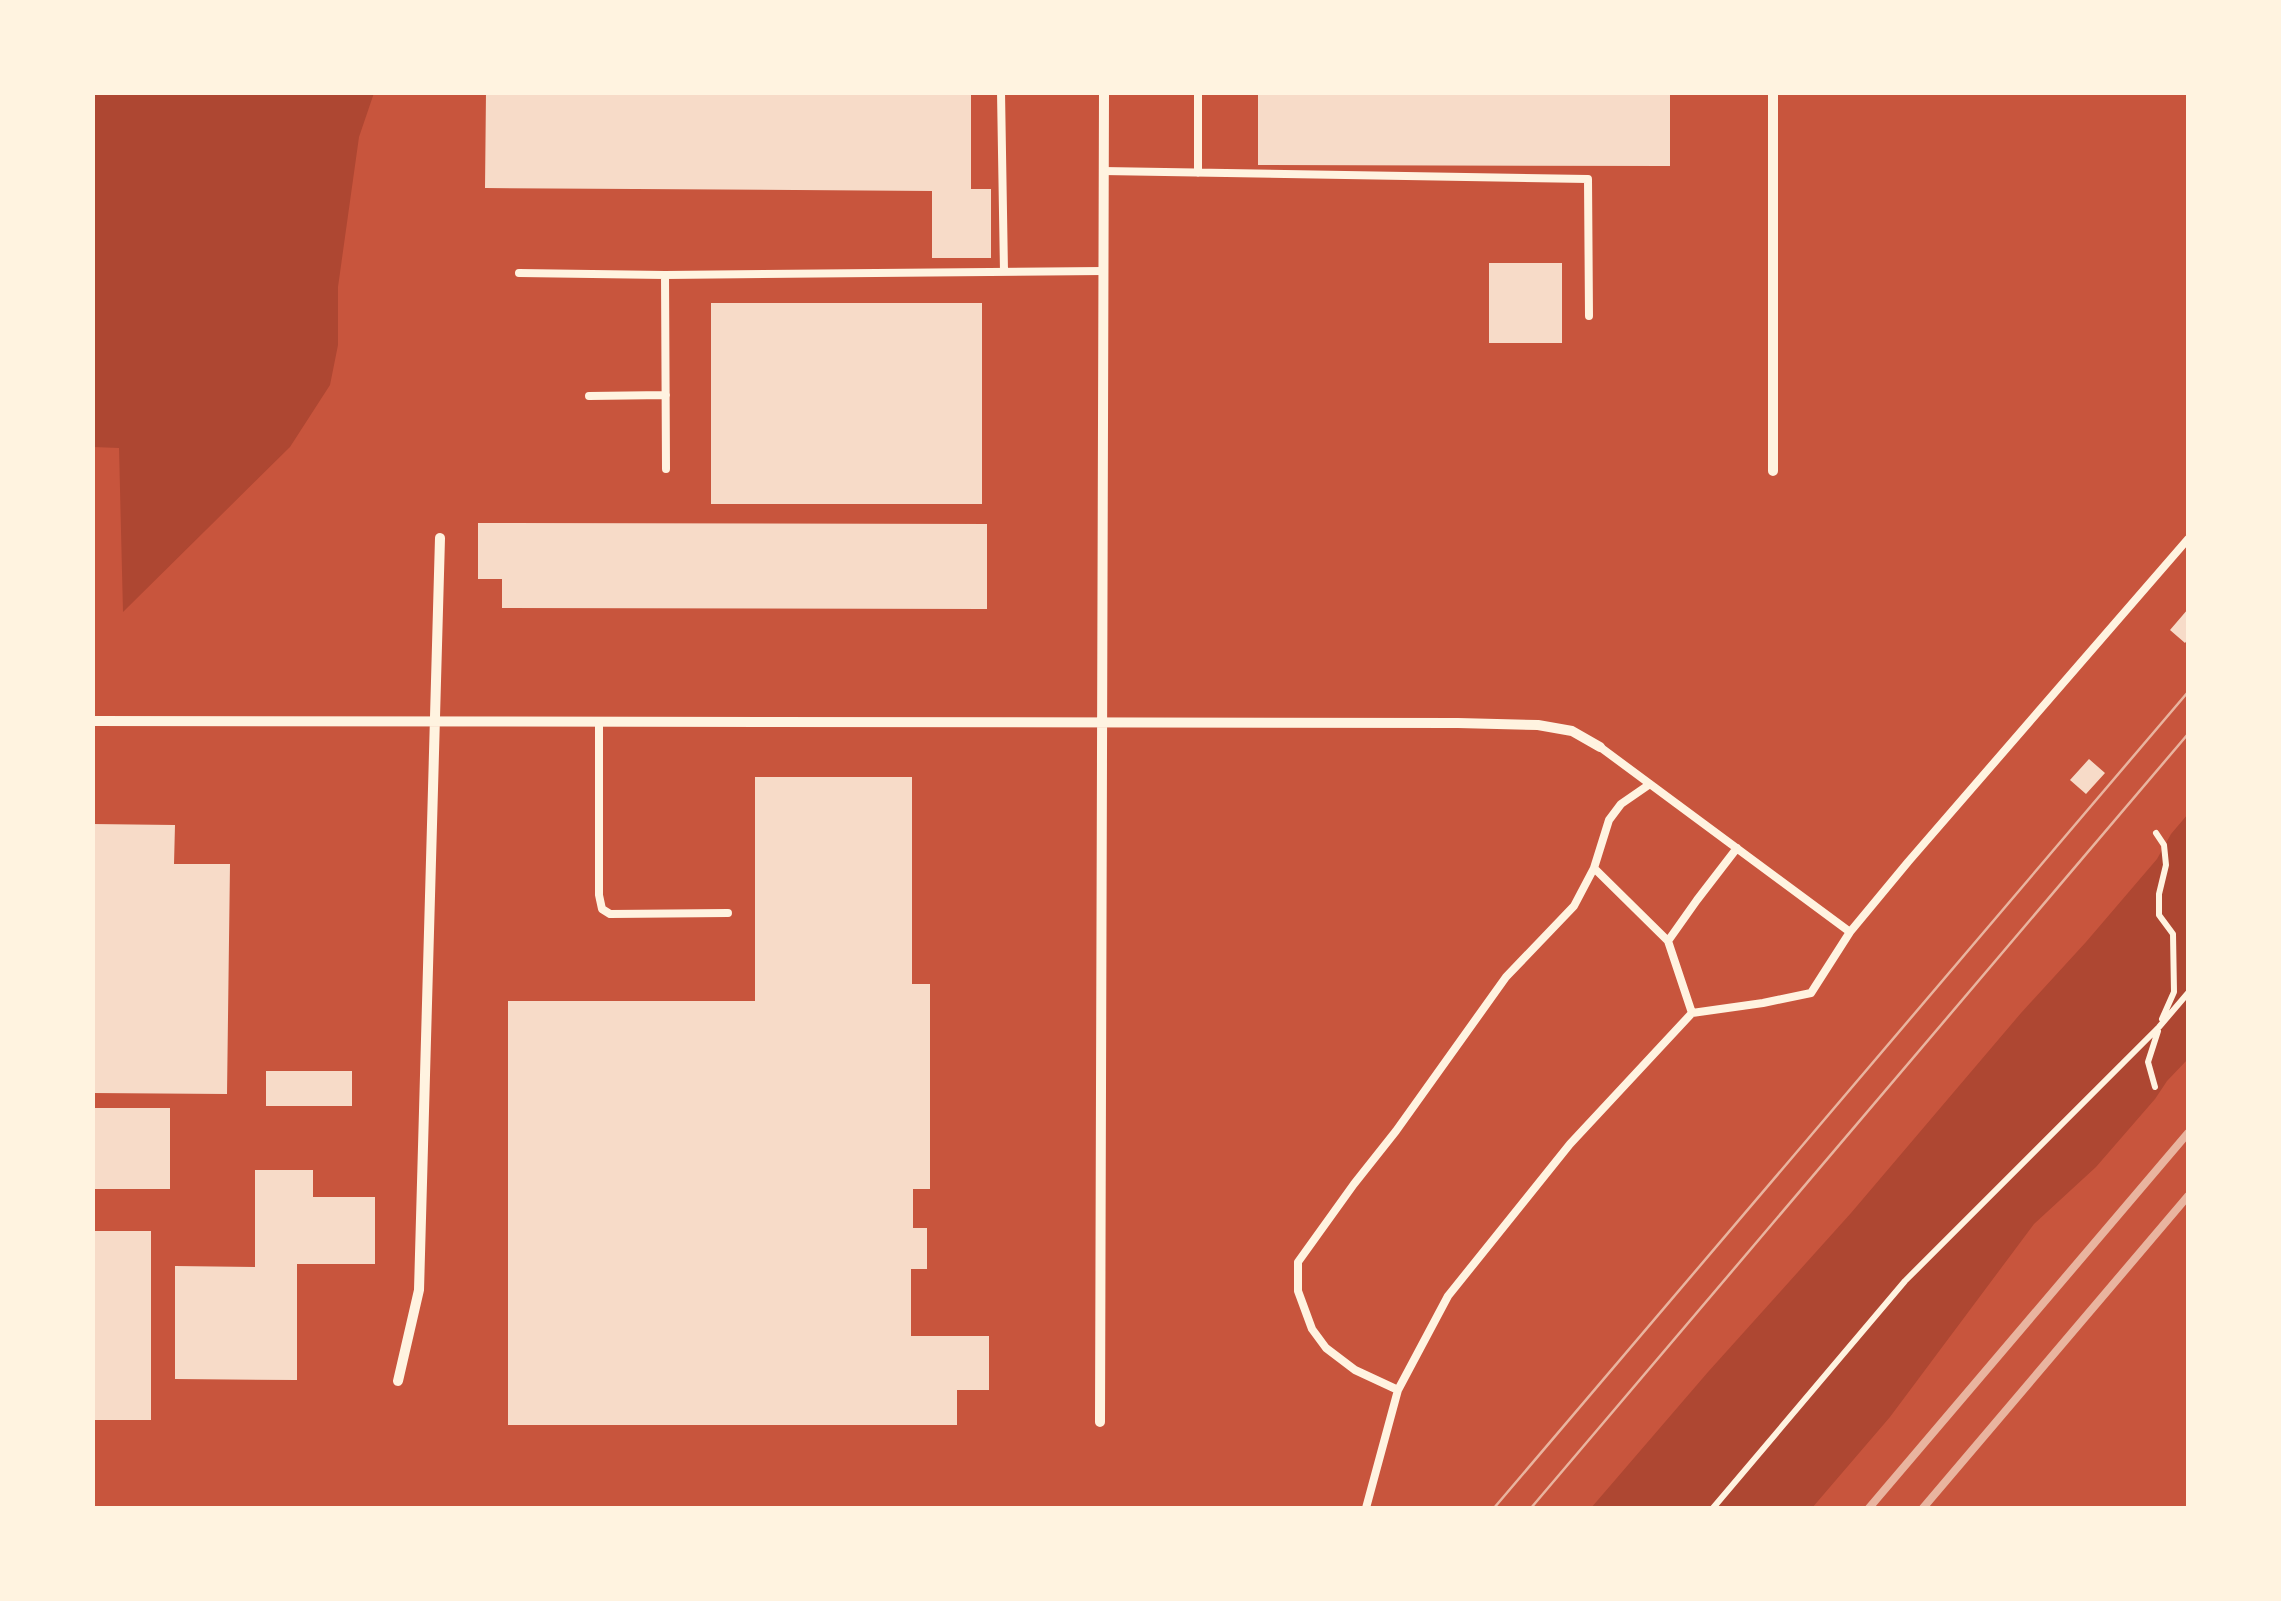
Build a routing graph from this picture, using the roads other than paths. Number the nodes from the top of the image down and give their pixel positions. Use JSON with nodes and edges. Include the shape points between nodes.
{"nodes":[{"id":1,"x":1001,"y":92,"type":"edge"},
{"id":2,"x":1104,"y":92,"type":"edge"},
{"id":3,"x":1773,"y":92,"type":"edge"},
{"id":4,"x":1198,"y":94,"type":"edge"},
{"id":5,"x":1104,"y":171,"type":"junction"},
{"id":6,"x":1198,"y":172,"type":"junction"},
{"id":7,"x":1104,"y":271,"type":"junction"},
{"id":8,"x":1004,"y":272,"type":"junction"},
{"id":9,"x":520,"y":274,"type":"dead end"},
{"id":10,"x":665,"y":275,"type":"junction"},
{"id":11,"x":1588,"y":316,"type":"dead end"},
{"id":12,"x":666,"y":395,"type":"junction"},
{"id":13,"x":589,"y":396,"type":"dead end"},
{"id":14,"x":666,"y":469,"type":"dead end"},
{"id":15,"x":1773,"y":471,"type":"dead end"},
{"id":16,"x":440,"y":538,"type":"dead end"},
{"id":17,"x":2188,"y":539,"type":"edge"},
{"id":18,"x":436,"y":721,"type":"junction"},
{"id":19,"x":599,"y":721,"type":"junction"},
{"id":20,"x":92,"y":722,"type":"edge"},
{"id":21,"x":1102,"y":722,"type":"junction"},
{"id":22,"x":1600,"y":747,"type":"joint"},
{"id":23,"x":1650,"y":784,"type":"junction"},
{"id":24,"x":1737,"y":848,"type":"junction"},
{"id":25,"x":1594,"y":868,"type":"junction"},
{"id":26,"x":728,"y":913,"type":"dead end"},
{"id":27,"x":1850,"y":932,"type":"junction"},
{"id":28,"x":1668,"y":941,"type":"junction"},
{"id":29,"x":1692,"y":1012,"type":"junction"},
{"id":30,"x":398,"y":1381,"type":"dead end"},
{"id":31,"x":1398,"y":1390,"type":"junction"},
{"id":32,"x":1100,"y":1422,"type":"dead end"},
{"id":33,"x":1366,"y":1508,"type":"edge"}],
"edges":[{"from":1,"to":8,"type":"lane"},
{"from":2,"to":5,"type":"street"},
{"from":3,"to":15,"type":"street"},
{"from":4,"to":6,"type":"lane"},
{"from":5,"to":6,"type":"lane"},
{"from":5,"to":7,"type":"street"},
{"from":6,"to":11,"type":"lane","via":[[1588,179]]},
{"from":7,"to":8,"type":"lane"},
{"from":7,"to":21,"type":"street"},
{"from":8,"to":10,"type":"lane"},
{"from":9,"to":10,"type":"lane"},
{"from":10,"to":12,"type":"lane"},
{"from":12,"to":13,"type":"lane"},
{"from":12,"to":14,"type":"lane"},
{"from":16,"to":18,"type":"street"},
{"from":17,"to":27,"type":"lane"},
{"from":18,"to":19,"type":"street"},
{"from":18,"to":20,"type":"street"},
{"from":18,"to":30,"type":"street","via":[[419,1290]]},
{"from":19,"to":21,"type":"street"},
{"from":19,"to":26,"type":"lane","via":[[602,909]]},
{"from":21,"to":22,"type":"street","via":[[1538,725],[1572,731]]},
{"from":21,"to":32,"type":"street"},
{"from":22,"to":23,"type":"lane"},
{"from":23,"to":24,"type":"lane"},
{"from":23,"to":25,"type":"lane","via":[[1609,820]]},
{"from":24,"to":27,"type":"lane"},
{"from":24,"to":28,"type":"lane"},
{"from":25,"to":28,"type":"lane"},
{"from":25,"to":31,"type":"lane","via":[[1574,906],[1506,977],[1298,1262],[1298,1291],[1326,1348]]},
{"from":27,"to":29,"type":"lane","via":[[1810,993]]},
{"from":28,"to":29,"type":"lane"},
{"from":29,"to":31,"type":"lane","via":[[1570,1144],[1448,1296]]},
{"from":31,"to":33,"type":"lane"}]}
